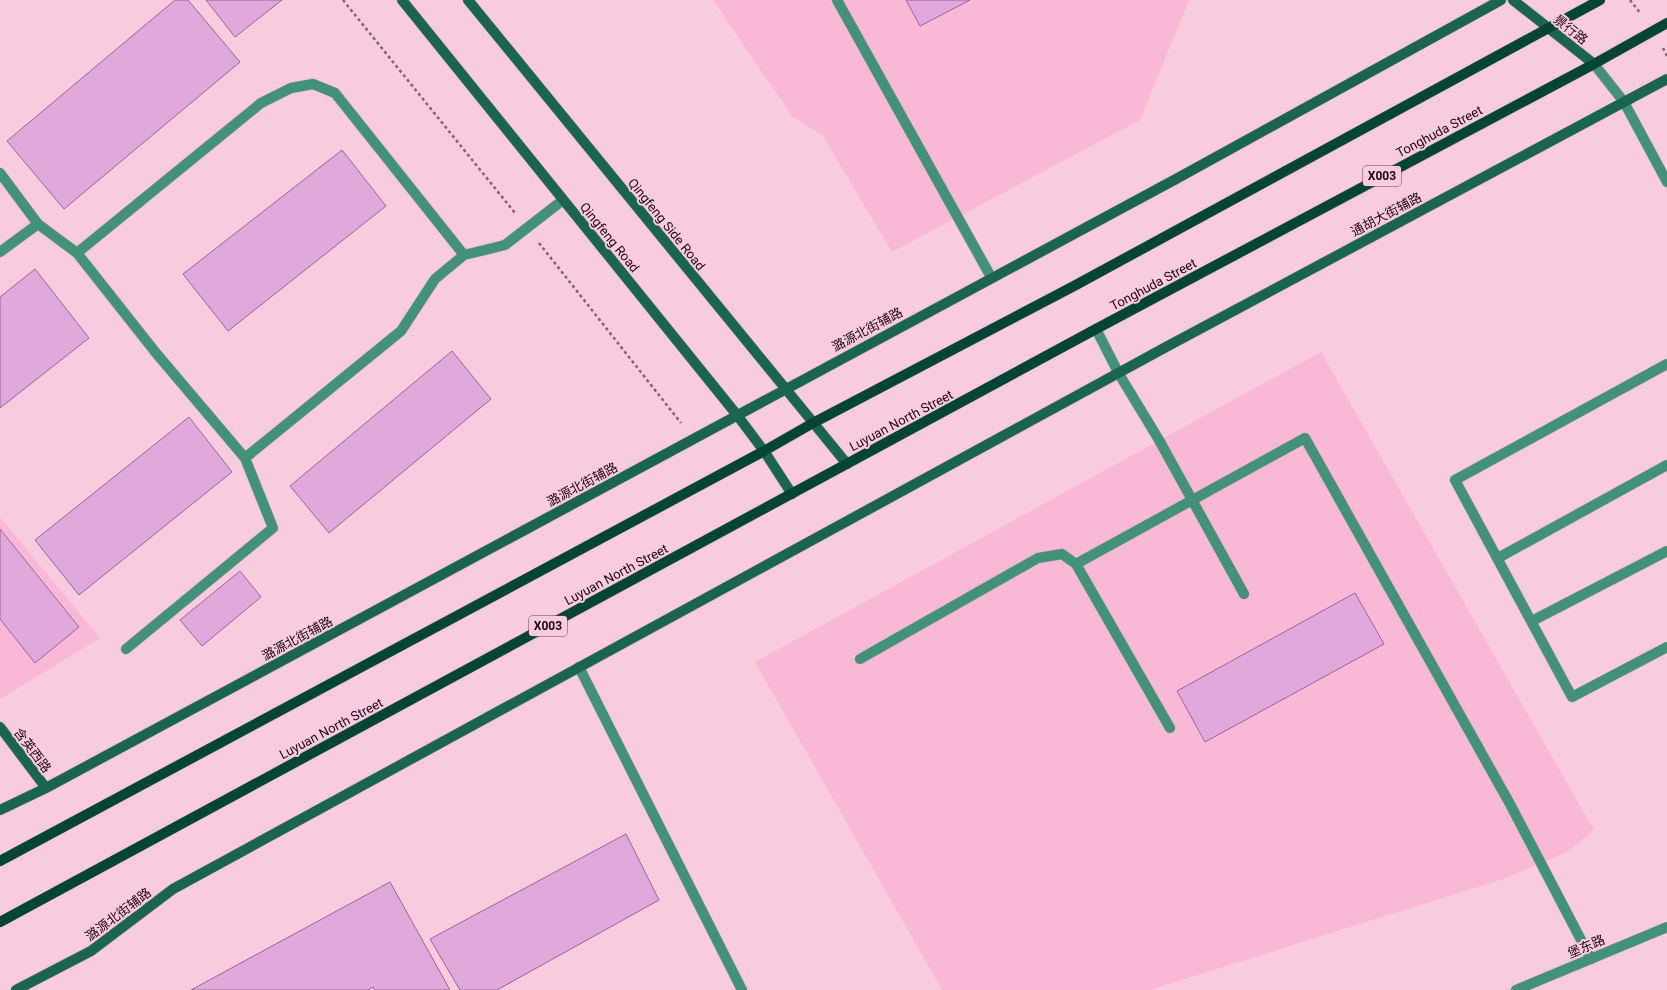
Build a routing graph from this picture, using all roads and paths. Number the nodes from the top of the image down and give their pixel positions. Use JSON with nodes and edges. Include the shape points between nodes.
{"nodes":[{"id":1,"x":402,"y":0,"type":"edge"},
{"id":2,"x":468,"y":0,"type":"edge"},
{"id":3,"x":838,"y":0,"type":"edge"},
{"id":4,"x":1501,"y":0,"type":"edge"},
{"id":5,"x":1513,"y":0,"type":"edge"},
{"id":6,"x":1600,"y":0,"type":"edge"},
{"id":7,"x":1667,"y":22,"type":"edge"},
{"id":8,"x":1548,"y":28,"type":"junction"},
{"id":9,"x":1594,"y":64,"type":"junction"},
{"id":10,"x":1667,"y":79,"type":"edge"},
{"id":11,"x":1624,"y":102,"type":"junction"},
{"id":12,"x":0,"y":173,"type":"edge"},
{"id":13,"x":1667,"y":182,"type":"edge"},
{"id":14,"x":564,"y":200,"type":"junction"},
{"id":15,"x":38,"y":224,"type":"junction"},
{"id":16,"x":0,"y":252,"type":"edge"},
{"id":17,"x":77,"y":253,"type":"junction"},
{"id":18,"x":464,"y":255,"type":"junction"},
{"id":19,"x":991,"y":277,"type":"junction"},
{"id":20,"x":1096,"y":329,"type":"junction"},
{"id":21,"x":1667,"y":364,"type":"edge"},
{"id":22,"x":1119,"y":374,"type":"junction"},
{"id":23,"x":784,"y":388,"type":"junction"},
{"id":24,"x":737,"y":415,"type":"junction"},
{"id":25,"x":813,"y":423,"type":"junction"},
{"id":26,"x":764,"y":451,"type":"junction"},
{"id":27,"x":245,"y":458,"type":"junction"},
{"id":28,"x":847,"y":464,"type":"junction"},
{"id":29,"x":1667,"y":465,"type":"edge"},
{"id":30,"x":792,"y":494,"type":"junction"},
{"id":31,"x":1192,"y":500,"type":"junction"},
{"id":32,"x":1667,"y":551,"type":"edge"},
{"id":33,"x":1498,"y":558,"type":"junction"},
{"id":34,"x":1076,"y":564,"type":"junction"},
{"id":35,"x":1244,"y":594,"type":"dead end"},
{"id":36,"x":1532,"y":621,"type":"junction"},
{"id":37,"x":1667,"y":647,"type":"edge"},
{"id":38,"x":126,"y":649,"type":"dead end"},
{"id":39,"x":860,"y":659,"type":"dead end"},
{"id":40,"x":578,"y":667,"type":"junction"},
{"id":41,"x":0,"y":727,"type":"edge"},
{"id":42,"x":1170,"y":728,"type":"dead end"},
{"id":43,"x":46,"y":788,"type":"junction"},
{"id":44,"x":0,"y":810,"type":"edge"},
{"id":45,"x":0,"y":861,"type":"edge"},
{"id":46,"x":0,"y":922,"type":"edge"},
{"id":47,"x":1667,"y":926,"type":"edge"},
{"id":48,"x":1591,"y":959,"type":"junction"},
{"id":49,"x":16,"y":990,"type":"edge"},
{"id":50,"x":742,"y":990,"type":"edge"},
{"id":51,"x":1516,"y":990,"type":"edge"}],
"edges":[{"from":1,"to":14,"type":"street","name":"Qingfeng Road"},
{"from":2,"to":23,"type":"street","name":"Qingfeng Side Road"},
{"from":3,"to":19,"type":"street"},
{"from":4,"to":19,"type":"street","name":"潞源北街辅路","via":[[1176,179]]},
{"from":5,"to":8,"type":"street","name":"景行路"},
{"from":6,"to":8,"type":"main road"},
{"from":7,"to":9,"type":"main road","name":"Tonghuda Street","number":"X003"},
{"from":8,"to":9,"type":"street","name":"景行路"},
{"from":8,"to":25,"type":"main road","via":[[1074,286]]},
{"from":9,"to":11,"type":"street"},
{"from":9,"to":20,"type":"main road","name":"Tonghuda Street","number":"X003"},
{"from":10,"to":11,"type":"street","name":"通胡大街辅路"},
{"from":11,"to":13,"type":"street"},
{"from":11,"to":22,"type":"street","name":"通胡大街辅路"},
{"from":12,"to":15,"type":"street"},
{"from":14,"to":18,"type":"street","via":[[505,245]]},
{"from":14,"to":24,"type":"street","name":"Qingfeng Road"},
{"from":15,"to":16,"type":"street"},
{"from":15,"to":17,"type":"street"},
{"from":17,"to":18,"type":"street","via":[[261,103],[291,88],[313,84],[335,93]]},
{"from":17,"to":27,"type":"street"},
{"from":18,"to":27,"type":"street","via":[[435,279],[401,330]]},
{"from":19,"to":23,"type":"street","name":"潞源北街辅路"},
{"from":20,"to":22,"type":"street"},
{"from":20,"to":28,"type":"main road","name":"Luyuan North Street","number":"X003"},
{"from":21,"to":33,"type":"street","via":[[1455,480]]},
{"from":22,"to":31,"type":"street"},
{"from":22,"to":40,"type":"street","name":"潞源北街辅路"},
{"from":23,"to":24,"type":"street","name":"潞源北街辅路"},
{"from":23,"to":25,"type":"street","name":"Qingfeng Side Road"},
{"from":24,"to":26,"type":"street","name":"Qingfeng Road"},
{"from":24,"to":43,"type":"street","name":"潞源北街辅路"},
{"from":25,"to":26,"type":"main road"},
{"from":25,"to":28,"type":"street","name":"Qingfeng Side Road"},
{"from":26,"to":30,"type":"street","name":"Qingfeng Road"},
{"from":26,"to":45,"type":"main road"},
{"from":27,"to":38,"type":"street","via":[[273,528]]},
{"from":28,"to":30,"type":"main road","name":"Luyuan North Street","number":"X003"},
{"from":29,"to":33,"type":"street"},
{"from":30,"to":46,"type":"main road","name":"Luyuan North Street","number":"X003"},
{"from":31,"to":34,"type":"street"},
{"from":31,"to":35,"type":"street"},
{"from":31,"to":48,"type":"street","via":[[1305,438],[1510,804]]},
{"from":32,"to":36,"type":"street"},
{"from":33,"to":36,"type":"street"},
{"from":34,"to":39,"type":"street","via":[[1062,554],[1038,558]]},
{"from":34,"to":42,"type":"street"},
{"from":36,"to":37,"type":"street","via":[[1572,697]]},
{"from":40,"to":49,"type":"street","name":"潞源北街辅路","via":[[173,889],[91,951]]},
{"from":40,"to":50,"type":"street"},
{"from":41,"to":43,"type":"street","name":"含英西路"},
{"from":43,"to":44,"type":"street","name":"潞源北街辅路"},
{"from":47,"to":48,"type":"street","name":"堡东路"},
{"from":48,"to":51,"type":"street","name":"堡东路"}]}
